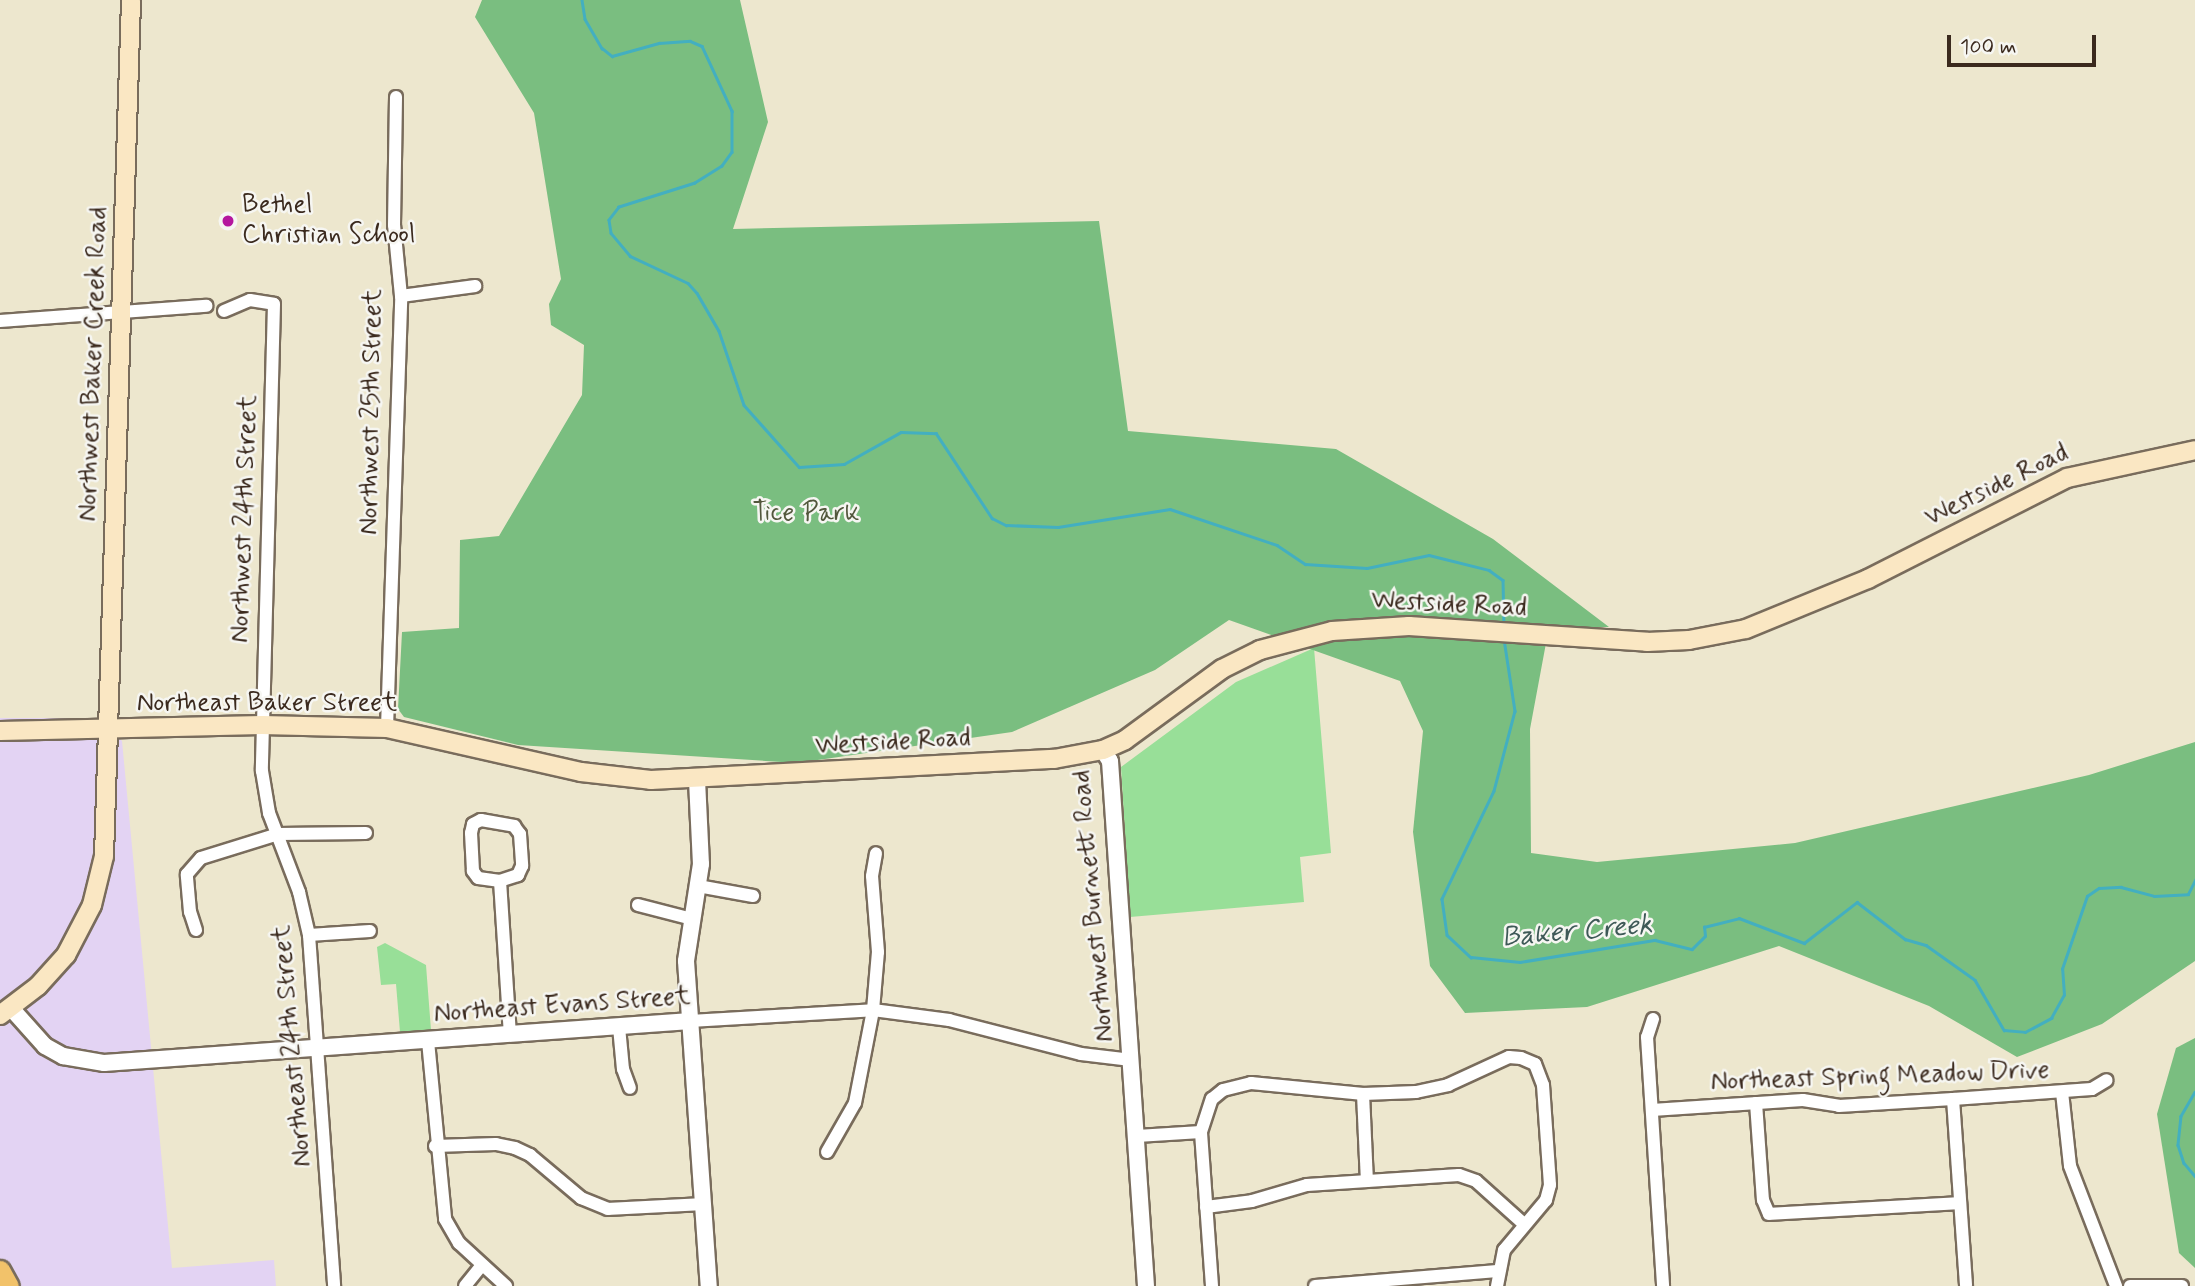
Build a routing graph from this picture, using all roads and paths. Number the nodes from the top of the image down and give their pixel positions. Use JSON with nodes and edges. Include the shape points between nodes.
{"nodes":[{"id":1,"x":131,"y":0,"type":"edge"},
{"id":2,"x":396,"y":97,"type":"dead end"},
{"id":3,"x":475,"y":286,"type":"dead end"},
{"id":4,"x":401,"y":296,"type":"junction"},
{"id":5,"x":206,"y":306,"type":"dead end"},
{"id":6,"x":223,"y":311,"type":"dead end"},
{"id":7,"x":122,"y":313,"type":"junction"},
{"id":8,"x":0,"y":321,"type":"edge"},
{"id":9,"x":2195,"y":450,"type":"edge"},
{"id":10,"x":262,"y":725,"type":"junction"},
{"id":11,"x":387,"y":728,"type":"junction"},
{"id":12,"x":109,"y":730,"type":"junction"},
{"id":13,"x":0,"y":732,"type":"edge"},
{"id":14,"x":1103,"y":750,"type":"junction"},
{"id":15,"x":697,"y":780,"type":"junction"},
{"id":16,"x":366,"y":833,"type":"dead end"},
{"id":17,"x":278,"y":834,"type":"junction"},
{"id":18,"x":876,"y":853,"type":"dead end"},
{"id":19,"x":500,"y":881,"type":"junction"},
{"id":20,"x":698,"y":886,"type":"junction"},
{"id":21,"x":753,"y":896,"type":"dead end"},
{"id":22,"x":638,"y":905,"type":"dead end"},
{"id":23,"x":692,"y":919,"type":"junction"},
{"id":24,"x":196,"y":930,"type":"dead end"},
{"id":25,"x":370,"y":931,"type":"dead end"},
{"id":26,"x":309,"y":934,"type":"junction"},
{"id":27,"x":873,"y":1010,"type":"junction"},
{"id":28,"x":6,"y":1012,"type":"edge"},
{"id":29,"x":1653,"y":1019,"type":"dead end"},
{"id":30,"x":690,"y":1021,"type":"junction"},
{"id":31,"x":619,"y":1027,"type":"junction"},
{"id":32,"x":510,"y":1035,"type":"junction"},
{"id":33,"x":428,"y":1041,"type":"junction"},
{"id":34,"x":318,"y":1048,"type":"junction"},
{"id":35,"x":1131,"y":1060,"type":"junction"},
{"id":36,"x":2107,"y":1080,"type":"dead end"},
{"id":37,"x":630,"y":1087,"type":"dead end"},
{"id":38,"x":2062,"y":1092,"type":"junction"},
{"id":39,"x":1363,"y":1094,"type":"junction"},
{"id":40,"x":1953,"y":1100,"type":"junction"},
{"id":41,"x":1756,"y":1103,"type":"junction"},
{"id":42,"x":1652,"y":1110,"type":"junction"},
{"id":43,"x":1201,"y":1132,"type":"junction"},
{"id":44,"x":1137,"y":1136,"type":"junction"},
{"id":45,"x":435,"y":1146,"type":"junction"},
{"id":46,"x":827,"y":1152,"type":"dead end"},
{"id":47,"x":1367,"y":1181,"type":"junction"},
{"id":48,"x":1960,"y":1203,"type":"junction"},
{"id":49,"x":703,"y":1204,"type":"junction"},
{"id":50,"x":1206,"y":1207,"type":"junction"},
{"id":51,"x":1524,"y":1224,"type":"junction"},
{"id":52,"x":482,"y":1265,"type":"junction"},
{"id":53,"x":0,"y":1270,"type":"edge"},
{"id":54,"x":1497,"y":1271,"type":"junction"},
{"id":55,"x":1396,"y":1282,"type":"edge"},
{"id":56,"x":9,"y":1286,"type":"edge"},
{"id":57,"x":334,"y":1286,"type":"edge"},
{"id":58,"x":465,"y":1286,"type":"edge"},
{"id":59,"x":506,"y":1286,"type":"edge"},
{"id":60,"x":709,"y":1286,"type":"edge"},
{"id":61,"x":1146,"y":1286,"type":"edge"},
{"id":62,"x":1212,"y":1286,"type":"edge"},
{"id":63,"x":1315,"y":1286,"type":"edge"},
{"id":64,"x":1497,"y":1286,"type":"edge"},
{"id":65,"x":1663,"y":1286,"type":"edge"},
{"id":66,"x":1966,"y":1286,"type":"edge"},
{"id":67,"x":2116,"y":1286,"type":"edge"},
{"id":68,"x":2130,"y":1286,"type":"edge"},
{"id":69,"x":2182,"y":1286,"type":"edge"}],
"edges":[{"from":1,"to":7,"type":"main road","name":"Northwest Baker Creek Road"},
{"from":2,"to":4,"type":"street","name":"Northwest 25th Street","via":[[394,225]]},
{"from":3,"to":4,"type":"street"},
{"from":4,"to":11,"type":"street","name":"Northwest 25th Street"},
{"from":5,"to":7,"type":"street"},
{"from":6,"to":10,"type":"street","name":"Northwest 24th Street","via":[[261,300],[274,304]]},
{"from":7,"to":8,"type":"street"},
{"from":7,"to":12,"type":"main road","name":"Northwest Baker Creek Road"},
{"from":9,"to":14,"type":"main road","name":"Westside Road","via":[[2067,478],[1868,579],[1746,629],[1689,640],[1614,642],[1450,628],[1347,628],[1260,650],[1222,669],[1150,724]]},
{"from":10,"to":11,"type":"main road","name":"Northeast Baker Street"},
{"from":10,"to":12,"type":"main road","name":"Northeast Baker Street"},
{"from":10,"to":17,"type":"street","name":"Northeast 24th Street","via":[[264,792]]},
{"from":11,"to":15,"type":"main road","name":"Northeast Baker Street","via":[[600,775]]},
{"from":12,"to":13,"type":"main road","name":"Northeast Baker Street"},
{"from":12,"to":28,"type":"main road","name":"Northwest Baker Creek Road","via":[[104,856],[92,905],[66,955]]},
{"from":14,"to":15,"type":"main road","name":"Westside Road","via":[[1028,762]]},
{"from":14,"to":35,"type":"street","name":"Northwest Burnett Road","via":[[1110,761]]},
{"from":15,"to":20,"type":"street"},
{"from":16,"to":17,"type":"street"},
{"from":17,"to":24,"type":"street","via":[[201,858],[190,866],[190,912]]},
{"from":17,"to":26,"type":"street","name":"Northeast 24th Street"},
{"from":18,"to":27,"type":"street","via":[[872,876],[878,952]]},
{"from":19,"to":19,"type":"street","via":[[518,874],[522,866],[520,834],[514,826],[481,820],[473,824],[471,833],[473,870],[478,878]]},
{"from":19,"to":32,"type":"street"},
{"from":20,"to":21,"type":"street"},
{"from":20,"to":23,"type":"street"},
{"from":22,"to":23,"type":"street"},
{"from":23,"to":30,"type":"street","via":[[686,961]]},
{"from":25,"to":26,"type":"street"},
{"from":26,"to":34,"type":"street","name":"Northeast 24th Street"},
{"from":27,"to":30,"type":"street","name":"Northeast Evans Street"},
{"from":27,"to":35,"type":"street","name":"Northeast Evans Street","via":[[949,1020],[1081,1054]]},
{"from":27,"to":46,"type":"street","via":[[855,1103]]},
{"from":28,"to":34,"type":"street","name":"Northeast Evans Street","via":[[45,1046],[84,1062]]},
{"from":29,"to":42,"type":"street","via":[[1647,1037]]},
{"from":30,"to":31,"type":"street","name":"Northeast Evans Street"},
{"from":30,"to":49,"type":"street"},
{"from":31,"to":32,"type":"street","name":"Northeast Evans Street"},
{"from":31,"to":37,"type":"street","via":[[623,1069]]},
{"from":32,"to":33,"type":"street","name":"Northeast Evans Street"},
{"from":33,"to":34,"type":"street","name":"Northeast Evans Street"},
{"from":33,"to":45,"type":"street"},
{"from":34,"to":57,"type":"street","name":"Northeast 24th Street"},
{"from":35,"to":44,"type":"street","name":"Northwest Burnett Road"},
{"from":36,"to":38,"type":"street","name":"Northeast Spring Meadow Drive","via":[[2092,1089]]},
{"from":38,"to":40,"type":"street","name":"Northeast Spring Meadow Drive"},
{"from":38,"to":67,"type":"street","via":[[2070,1166]]},
{"from":39,"to":43,"type":"street","via":[[1238,1084],[1212,1099]]},
{"from":39,"to":47,"type":"street"},
{"from":39,"to":51,"type":"street","via":[[1448,1085],[1509,1057],[1535,1064],[1543,1085],[1550,1185],[1545,1200]]},
{"from":40,"to":41,"type":"street","name":"Northeast Spring Meadow Drive","via":[[1854,1106],[1803,1100]]},
{"from":40,"to":48,"type":"street"},
{"from":41,"to":42,"type":"street","name":"Northeast Spring Meadow Drive"},
{"from":41,"to":48,"type":"street","via":[[1763,1200],[1769,1214]]},
{"from":42,"to":65,"type":"street"},
{"from":43,"to":44,"type":"street"},
{"from":43,"to":50,"type":"street"},
{"from":44,"to":61,"type":"street","name":"Northwest Burnett Road"},
{"from":45,"to":49,"type":"street","via":[[496,1144],[515,1148],[538,1161],[581,1198],[608,1209]]},
{"from":45,"to":52,"type":"street","via":[[445,1219],[459,1243]]},
{"from":47,"to":50,"type":"street","via":[[1307,1185]]},
{"from":47,"to":51,"type":"street","via":[[1466,1176]]},
{"from":48,"to":66,"type":"street"},
{"from":49,"to":60,"type":"street"},
{"from":50,"to":62,"type":"street"},
{"from":51,"to":54,"type":"street","via":[[1504,1250]]},
{"from":52,"to":58,"type":"street"},
{"from":52,"to":59,"type":"street"},
{"from":53,"to":56,"type":"highway"},
{"from":54,"to":55,"type":"street"},
{"from":54,"to":64,"type":"street"},
{"from":55,"to":63,"type":"street"},
{"from":68,"to":69,"type":"street"}]}
